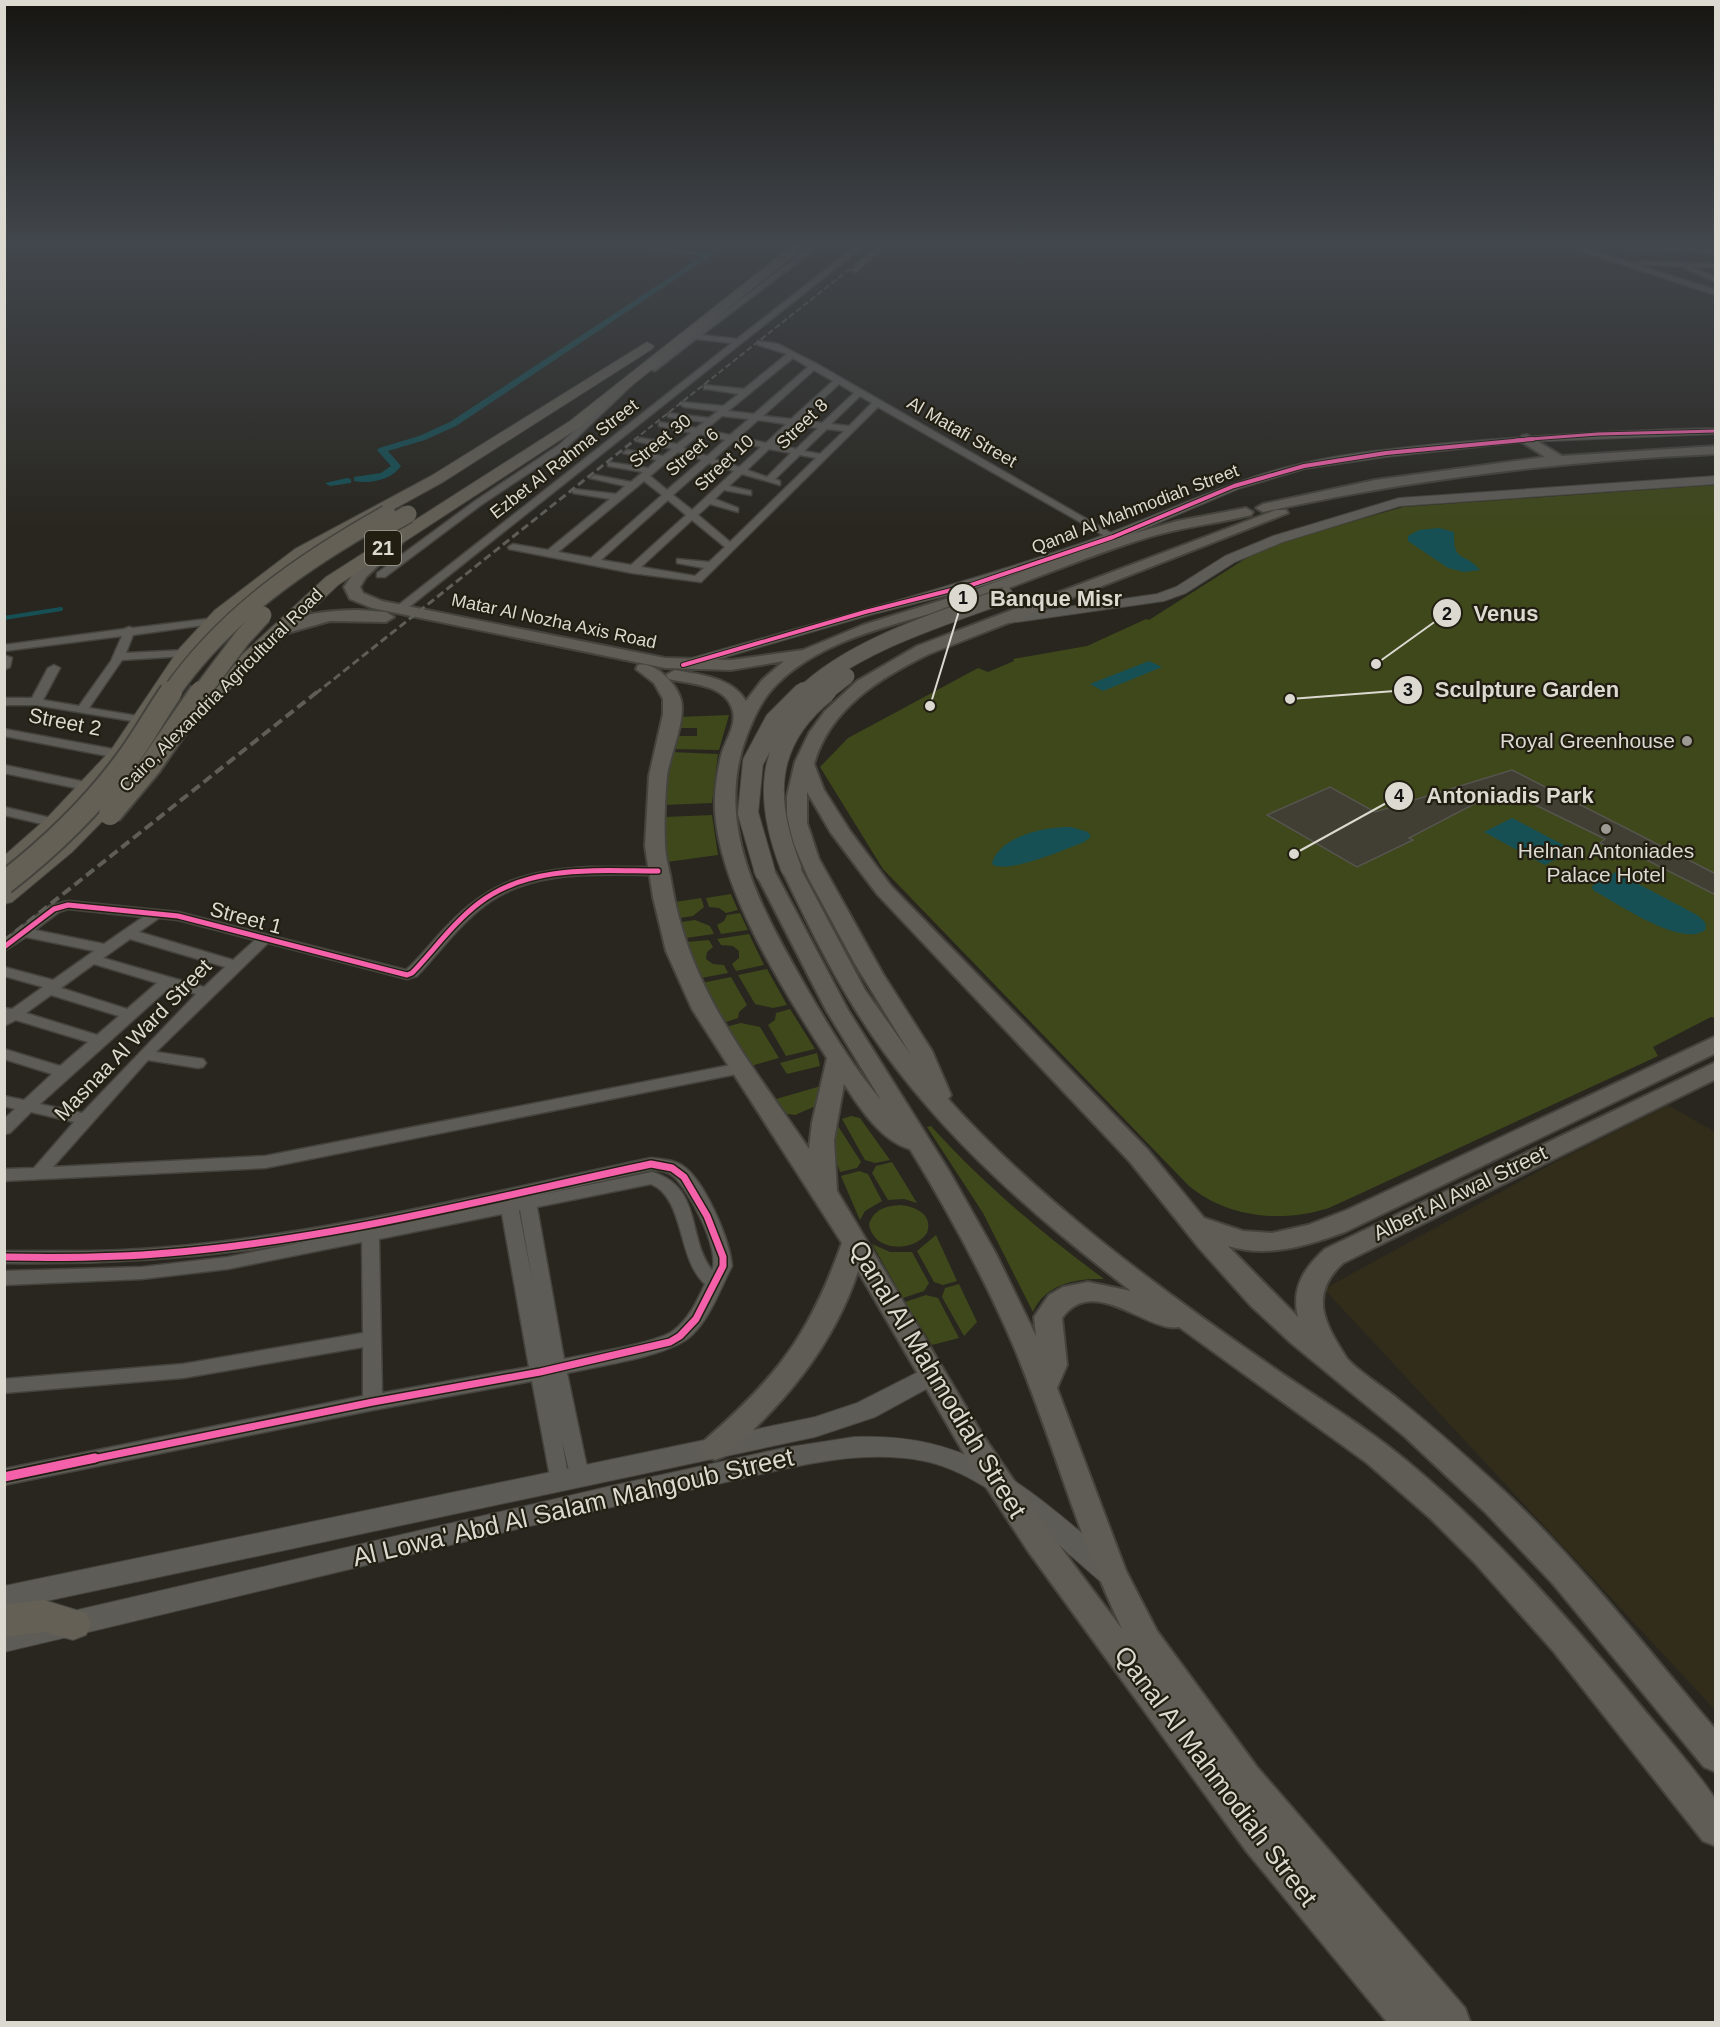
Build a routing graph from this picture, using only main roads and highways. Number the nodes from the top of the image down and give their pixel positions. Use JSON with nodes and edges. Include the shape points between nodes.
{"nodes":[{"id":1,"x":657,"y":340,"type":"edge"},
{"id":2,"x":680,"y":340,"type":"edge"},
{"id":3,"x":609,"y":370,"type":"junction"},
{"id":4,"x":620,"y":386,"type":"junction"},
{"id":5,"x":1527,"y":439,"type":"road end"},
{"id":6,"x":1716,"y":450,"type":"edge"},
{"id":7,"x":1716,"y":456,"type":"edge"},
{"id":8,"x":1557,"y":459,"type":"junction"},
{"id":9,"x":1246,"y":512,"type":"junction"},
{"id":10,"x":1281,"y":513,"type":"junction"},
{"id":11,"x":338,"y":531,"type":"junction"},
{"id":12,"x":396,"y":542,"type":"junction"},
{"id":13,"x":1012,"y":598,"type":"junction"},
{"id":14,"x":876,"y":625,"type":"junction"},
{"id":15,"x":277,"y":631,"type":"junction"},
{"id":16,"x":820,"y":648,"type":"junction"},
{"id":17,"x":923,"y":650,"type":"junction"},
{"id":18,"x":182,"y":659,"type":"junction"},
{"id":19,"x":887,"y":668,"type":"junction"},
{"id":20,"x":238,"y":669,"type":"junction"},
{"id":21,"x":644,"y":669,"type":"junction"},
{"id":22,"x":743,"y":722,"type":"junction"},
{"id":23,"x":808,"y":751,"type":"junction"},
{"id":24,"x":729,"y":756,"type":"junction"},
{"id":25,"x":8,"y":862,"type":"edge"},
{"id":26,"x":4,"y":883,"type":"edge"},
{"id":27,"x":4,"y":897,"type":"edge"},
{"id":28,"x":4,"y":917,"type":"edge"},
{"id":29,"x":1716,"y":1043,"type":"edge"},
{"id":30,"x":840,"y":1058,"type":"junction"},
{"id":31,"x":1716,"y":1069,"type":"edge"},
{"id":32,"x":1581,"y":1109,"type":"junction"},
{"id":33,"x":943,"y":1110,"type":"junction"},
{"id":34,"x":1602,"y":1124,"type":"junction"},
{"id":35,"x":920,"y":1146,"type":"junction"},
{"id":36,"x":830,"y":1200,"type":"junction"},
{"id":37,"x":1197,"y":1225,"type":"junction"},
{"id":38,"x":855,"y":1243,"type":"junction"},
{"id":39,"x":1199,"y":1326,"type":"junction"},
{"id":40,"x":1349,"y":1377,"type":"junction"},
{"id":41,"x":1043,"y":1388,"type":"junction"},
{"id":42,"x":715,"y":1448,"type":"road end"},
{"id":43,"x":4,"y":1621,"type":"edge"},
{"id":44,"x":73,"y":1624,"type":"road end"},
{"id":45,"x":1716,"y":1756,"type":"edge"},
{"id":46,"x":1716,"y":1829,"type":"edge"},
{"id":47,"x":1412,"y":2022,"type":"edge"},
{"id":48,"x":1450,"y":2022,"type":"edge"}],
"edges":[{"from":1,"to":3,"type":"highway","name":"Cairo, Alexandria Agricultural Road","number":"21"},
{"from":2,"to":4,"type":"highway","name":"Cairo, Alexandria Agricultural Road","number":"21"},
{"from":3,"to":11,"type":"highway","name":"Cairo, Alexandria Agricultural Road","number":"21","via":[[437,479]]},
{"from":3,"to":26,"type":"highway","bridge":true,"via":[[567,405],[490,456],[300,567],[227,627],[188,669],[126,761],[98,795],[57,838]]},
{"from":4,"to":12,"type":"highway","name":"Cairo, Alexandria Agricultural Road","number":"21","via":[[575,424]]},
{"from":4,"to":28,"type":"highway","bridge":true,"via":[[591,399],[506,459],[325,564],[287,593],[221,662],[150,768],[110,814]]},
{"from":5,"to":8,"type":"main road"},
{"from":6,"to":8,"type":"main road"},
{"from":7,"to":10,"type":"main road","via":[[1599,463],[1471,477]]},
{"from":8,"to":9,"type":"main road","via":[[1408,478]]},
{"from":9,"to":13,"type":"main road","via":[[1157,539]]},
{"from":9,"to":14,"type":"main road","via":[[1159,530]]},
{"from":10,"to":13,"type":"main road"},
{"from":10,"to":17,"type":"main road"},
{"from":11,"to":12,"type":"highway","via":[[381,527],[395,533]]},
{"from":11,"to":18,"type":"highway","name":"Cairo, Alexandria Agricultural Road","number":"21","via":[[272,573],[215,621]]},
{"from":12,"to":15,"type":"highway","name":"Cairo, Alexandria Agricultural Road","number":"21","via":[[332,580]]},
{"from":12,"to":16,"type":"main road","name":"Matar Al Nozha Axis Road","via":[[356,578],[352,587],[356,596],[400,609],[647,661],[683,665],[755,663]]},
{"from":13,"to":33,"type":"main road","bridge":true,"via":[[909,643],[833,687],[802,717],[778,757],[771,787],[772,819],[791,868],[859,999]]},
{"from":13,"to":35,"type":"main road","name":"Qanal Al Mahmodiah Street","bridge":true,"via":[[909,630],[828,672],[787,707],[760,746],[747,790],[750,830],[765,872],[837,1010]]},
{"from":14,"to":16,"type":"main road"},
{"from":14,"to":17,"type":"main road","via":[[877,636],[898,650]]},
{"from":15,"to":20,"type":"highway","name":"Cairo, Alexandria Agricultural Road","number":"21"},
{"from":15,"to":21,"type":"main road","name":"Matar Al Nozha Axis Road","via":[[318,617],[376,615]]},
{"from":16,"to":19,"type":"main road","via":[[854,646],[883,659]]},
{"from":16,"to":22,"type":"main road","via":[[770,680],[754,699]]},
{"from":17,"to":19,"type":"main road"},
{"from":18,"to":20,"type":"highway","via":[[182,669],[201,674]]},
{"from":18,"to":25,"type":"highway","name":"Cairo, Alexandria Agricultural Road","number":"21","via":[[118,754],[90,787]]},
{"from":19,"to":23,"type":"main road","via":[[840,704]]},
{"from":20,"to":27,"type":"highway","name":"Cairo, Alexandria Agricultural Road","number":"21","via":[[64,847]]},
{"from":21,"to":22,"type":"main road","name":"Matar Al Nozha Axis Road","via":[[725,688],[741,703]]},
{"from":21,"to":36,"type":"main road","name":"Qanal Al Mahmodiah Street","via":[[666,686],[673,706],[656,799],[658,871],[669,924],[688,980],[741,1068]]},
{"from":22,"to":23,"type":"main road","via":[[752,734],[766,741]]},
{"from":22,"to":24,"type":"main road"},
{"from":23,"to":24,"type":"main road","via":[[739,750]]},
{"from":23,"to":33,"type":"main road","via":[[796,800],[803,844],[865,963],[924,1057]]},
{"from":23,"to":37,"type":"main road","via":[[815,790],[841,834],[884,890],[1139,1156]]},
{"from":24,"to":30,"type":"main road","via":[[723,814],[731,855],[779,958]]},
{"from":29,"to":32,"type":"main road","name":"Albert Al Awal Street"},
{"from":30,"to":35,"type":"main road","via":[[870,1106]]},
{"from":30,"to":36,"type":"main road","via":[[821,1151]]},
{"from":31,"to":34,"type":"main road","name":"Albert Al Awal Street"},
{"from":32,"to":34,"type":"main road"},
{"from":32,"to":37,"type":"main road","name":"Albert Al Awal Street","via":[[1311,1234],[1270,1242],[1252,1241],[1219,1235]]},
{"from":33,"to":39,"type":"main road","via":[[1050,1213]]},
{"from":34,"to":40,"type":"main road","name":"Albert Al Awal Street","via":[[1356,1244],[1318,1268],[1309,1285],[1313,1324]]},
{"from":35,"to":41,"type":"main road","name":"Qanal Al Mahmodiah Street","via":[[983,1254]]},
{"from":36,"to":38,"type":"main road","name":"Qanal Al Mahmodiah Street"},
{"from":37,"to":40,"type":"main road","via":[[1260,1298]]},
{"from":38,"to":42,"type":"main road","via":[[830,1311],[804,1357],[768,1400]]},
{"from":38,"to":47,"type":"main road","name":"Qanal Al Mahmodiah Street","via":[[998,1483],[1039,1542],[1260,1840]]},
{"from":39,"to":41,"type":"main road","via":[[1101,1292],[1071,1294],[1056,1304],[1047,1317],[1053,1365]]},
{"from":39,"to":46,"type":"main road","via":[[1395,1468],[1476,1541],[1597,1676]]},
{"from":40,"to":45,"type":"main road","via":[[1414,1428],[1496,1503],[1564,1574]]},
{"from":41,"to":48,"type":"main road","name":"Qanal Al Mahmodiah Street","via":[[1111,1573],[1144,1641],[1245,1779]]},
{"from":43,"to":44,"type":"highway","via":[[45,1616]]}]}
